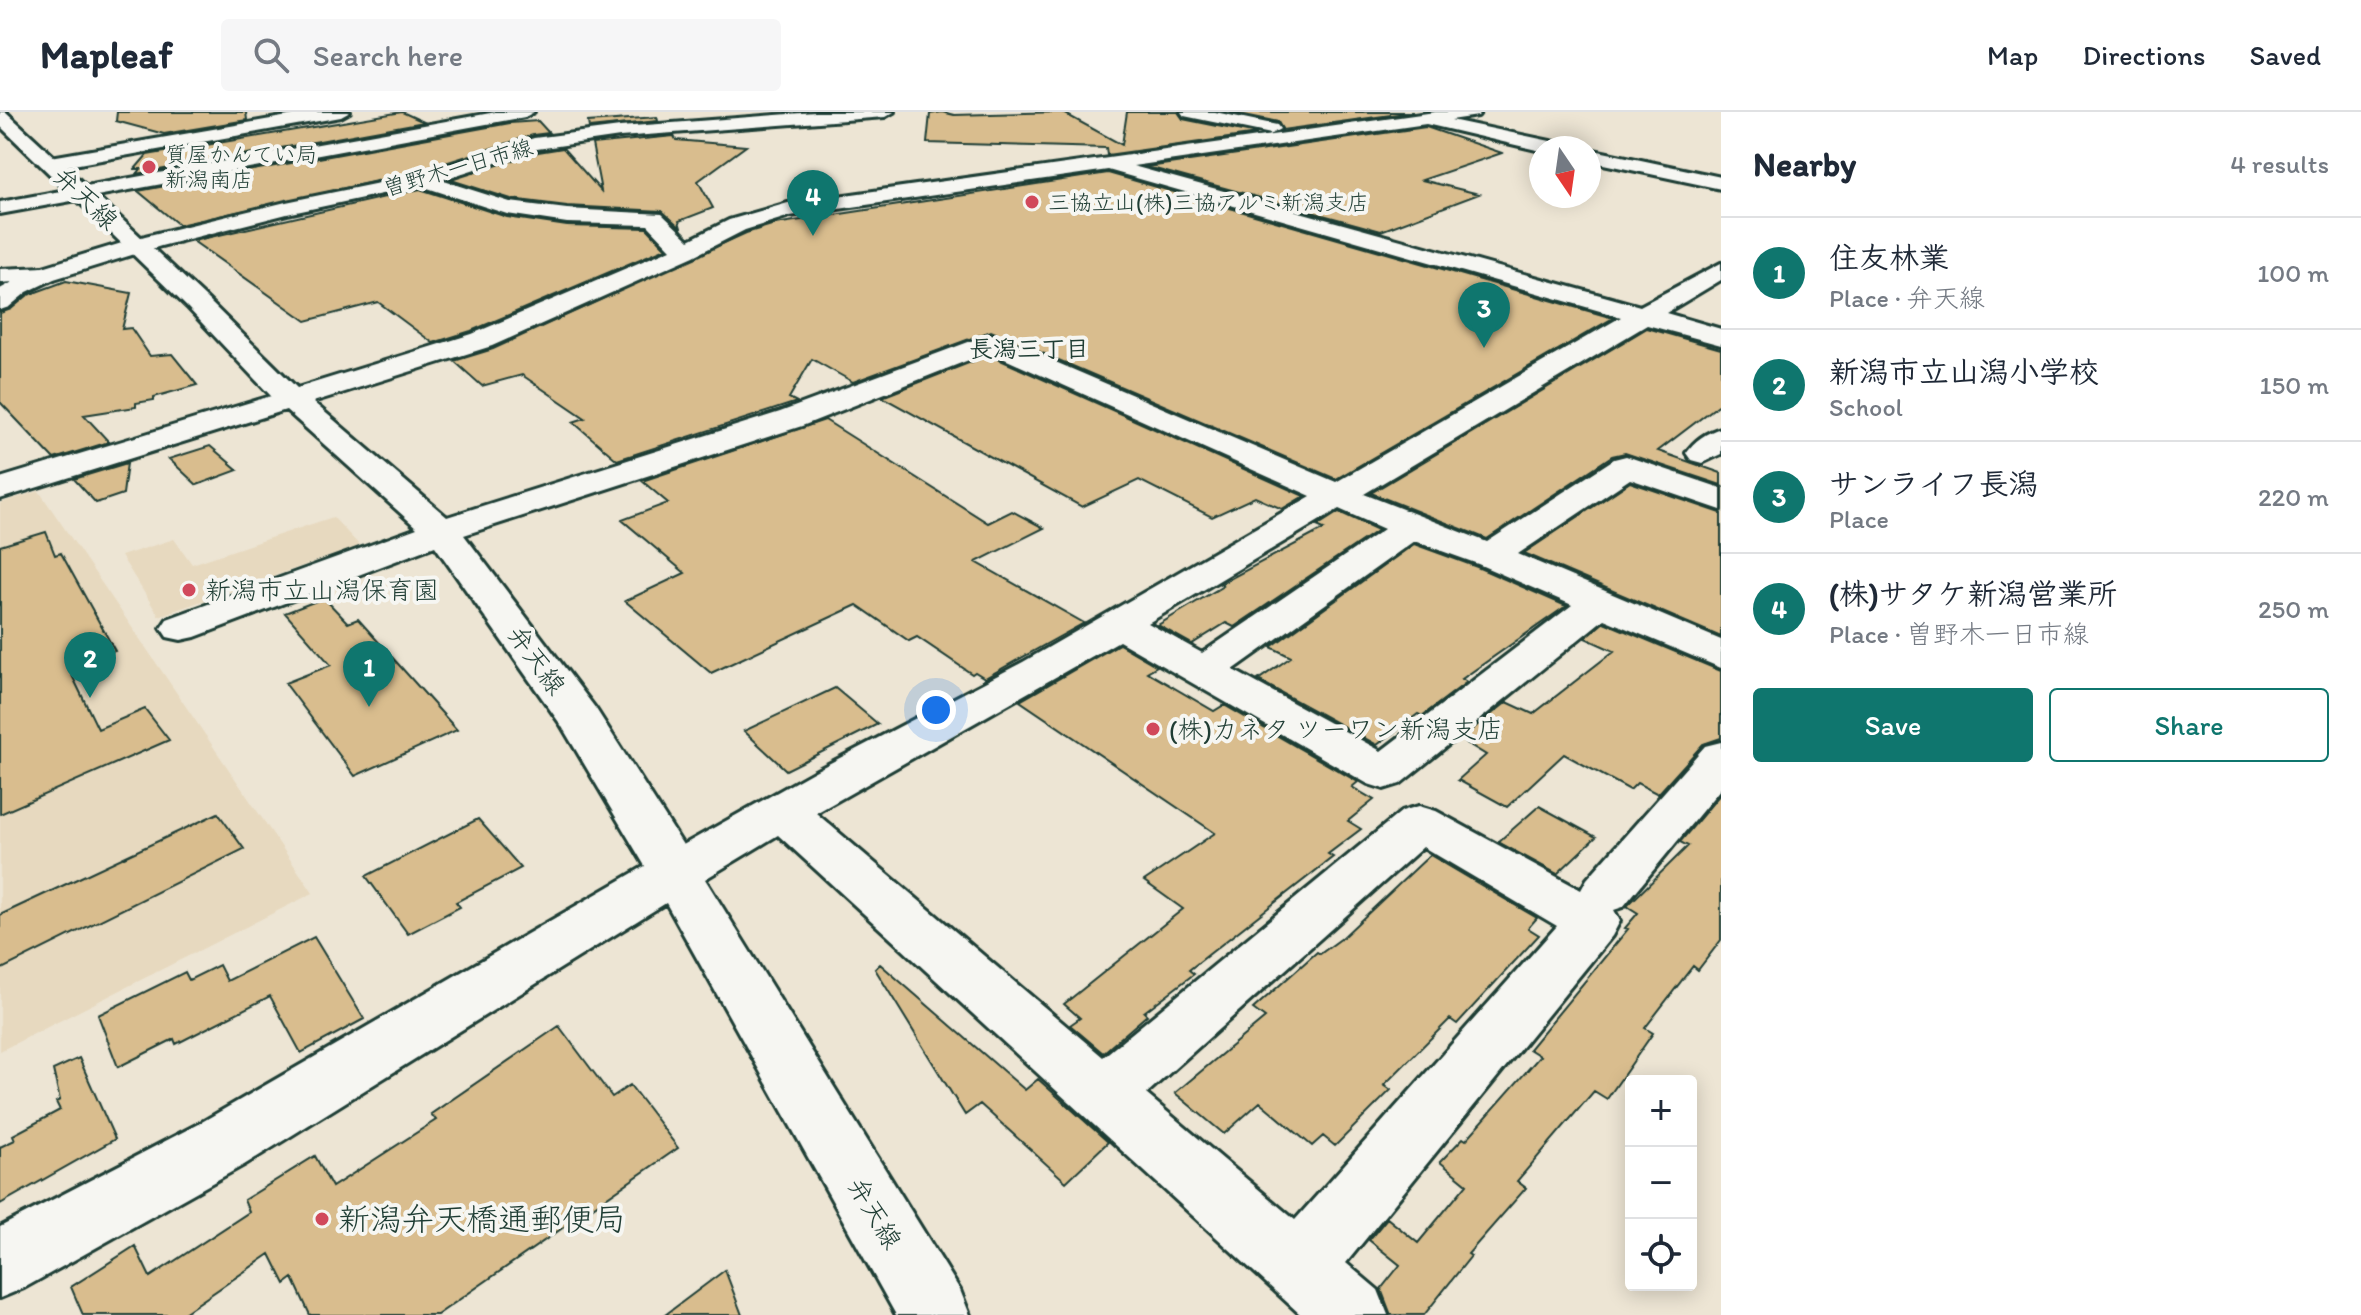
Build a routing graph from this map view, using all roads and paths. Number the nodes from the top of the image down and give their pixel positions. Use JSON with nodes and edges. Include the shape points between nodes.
{"nodes":[{"id":1,"x":296,"y":112,"type":"edge"},
{"id":2,"x":341,"y":112,"type":"edge"},
{"id":3,"x":525,"y":112,"type":"edge"},
{"id":4,"x":885,"y":112,"type":"edge"},
{"id":5,"x":1190,"y":112,"type":"edge"},
{"id":6,"x":1467,"y":112,"type":"edge"},
{"id":7,"x":863,"y":113,"type":"edge"},
{"id":8,"x":0,"y":116,"type":"edge"},
{"id":9,"x":463,"y":116,"type":"edge"},
{"id":10,"x":1420,"y":119,"type":"junction"},
{"id":11,"x":1301,"y":135,"type":"junction"},
{"id":12,"x":1529,"y":142,"type":"edge"},
{"id":13,"x":514,"y":149,"type":"junction"},
{"id":14,"x":31,"y":153,"type":"edge"},
{"id":15,"x":1709,"y":156,"type":"dead end"},
{"id":16,"x":1601,"y":157,"type":"edge"},
{"id":17,"x":1103,"y":164,"type":"junction"},
{"id":18,"x":1672,"y":172,"type":"junction"},
{"id":19,"x":422,"y":180,"type":"junction"},
{"id":20,"x":1721,"y":183,"type":"edge"},
{"id":21,"x":81,"y":193,"type":"junction"},
{"id":22,"x":0,"y":208,"type":"edge"},
{"id":23,"x":137,"y":246,"type":"junction"},
{"id":24,"x":686,"y":251,"type":"junction"},
{"id":25,"x":1721,"y":270,"type":"edge"},
{"id":26,"x":45,"y":274,"type":"junction"},
{"id":27,"x":0,"y":276,"type":"edge"},
{"id":28,"x":0,"y":302,"type":"edge"},
{"id":29,"x":1643,"y":317,"type":"junction"},
{"id":30,"x":1721,"y":337,"type":"edge"},
{"id":31,"x":292,"y":400,"type":"junction"},
{"id":32,"x":5,"y":480,"type":"edge"},
{"id":33,"x":1335,"y":494,"type":"junction"},
{"id":34,"x":1721,"y":500,"type":"edge"},
{"id":35,"x":1410,"y":527,"type":"junction"},
{"id":36,"x":442,"y":531,"type":"junction"},
{"id":37,"x":1491,"y":556,"type":"junction"},
{"id":38,"x":1599,"y":603,"type":"junction"},
{"id":39,"x":1117,"y":623,"type":"junction"},
{"id":40,"x":181,"y":628,"type":"dead end"},
{"id":41,"x":1721,"y":655,"type":"edge"},
{"id":42,"x":1205,"y":670,"type":"junction"},
{"id":43,"x":1721,"y":757,"type":"edge"},
{"id":44,"x":783,"y":812,"type":"junction"},
{"id":45,"x":675,"y":873,"type":"junction"},
{"id":46,"x":1605,"y":893,"type":"dead end"},
{"id":47,"x":1103,"y":1094,"type":"junction"},
{"id":48,"x":0,"y":1264,"type":"edge"},
{"id":49,"x":1299,"y":1267,"type":"junction"},
{"id":50,"x":935,"y":1315,"type":"edge"},
{"id":51,"x":1353,"y":1315,"type":"edge"}],
"edges":[{"from":1,"to":14,"type":"street"},
{"from":2,"to":14,"type":"street"},
{"from":3,"to":9,"type":"street"},
{"from":4,"to":7,"type":"street","name":"曽野木一日市線"},
{"from":5,"to":11,"type":"street"},
{"from":6,"to":10,"type":"street"},
{"from":7,"to":13,"type":"street","name":"曽野木一日市線","via":[[569,137]]},
{"from":8,"to":14,"type":"street","name":"弁天線"},
{"from":9,"to":13,"type":"street"},
{"from":9,"to":21,"type":"street"},
{"from":10,"to":11,"type":"street"},
{"from":10,"to":12,"type":"street"},
{"from":11,"to":17,"type":"street"},
{"from":13,"to":19,"type":"street","name":"曽野木一日市線"},
{"from":14,"to":21,"type":"street","name":"弁天線"},
{"from":15,"to":18,"type":"street"},
{"from":16,"to":18,"type":"street"},
{"from":17,"to":24,"type":"street","via":[[788,210],[737,225]]},
{"from":17,"to":29,"type":"street"},
{"from":18,"to":20,"type":"street"},
{"from":19,"to":23,"type":"street","name":"曽野木一日市線"},
{"from":19,"to":24,"type":"street","via":[[507,208],[654,219]]},
{"from":21,"to":22,"type":"street"},
{"from":21,"to":23,"type":"street","name":"弁天線"},
{"from":23,"to":26,"type":"street","name":"曽野木一日市線"},
{"from":23,"to":31,"type":"street","name":"弁天線"},
{"from":24,"to":31,"type":"street","via":[[482,340]]},
{"from":25,"to":29,"type":"street"},
{"from":26,"to":27,"type":"street"},
{"from":26,"to":28,"type":"street","name":"曽野木一日市線"},
{"from":29,"to":30,"type":"street"},
{"from":29,"to":33,"type":"street"},
{"from":31,"to":32,"type":"street"},
{"from":31,"to":36,"type":"street","name":"弁天線"},
{"from":33,"to":35,"type":"street"},
{"from":33,"to":36,"type":"street","via":[[990,342],[791,419]]},
{"from":33,"to":39,"type":"street"},
{"from":34,"to":37,"type":"street","via":[[1626,466]]},
{"from":35,"to":37,"type":"street"},
{"from":35,"to":42,"type":"street"},
{"from":36,"to":40,"type":"street"},
{"from":36,"to":45,"type":"street","name":"弁天線","via":[[580,719]]},
{"from":37,"to":38,"type":"street"},
{"from":38,"to":41,"type":"street"},
{"from":38,"to":42,"type":"street","via":[[1384,773]]},
{"from":39,"to":42,"type":"street"},
{"from":39,"to":44,"type":"street"},
{"from":43,"to":46,"type":"street"},
{"from":44,"to":45,"type":"street"},
{"from":44,"to":47,"type":"street"},
{"from":45,"to":48,"type":"street","via":[[222,1144]]},
{"from":45,"to":50,"type":"street","name":"弁天線"},
{"from":47,"to":49,"type":"street"},
{"from":47,"to":49,"type":"street","via":[[1419,823],[1593,921]]},
{"from":49,"to":51,"type":"street"}]}
